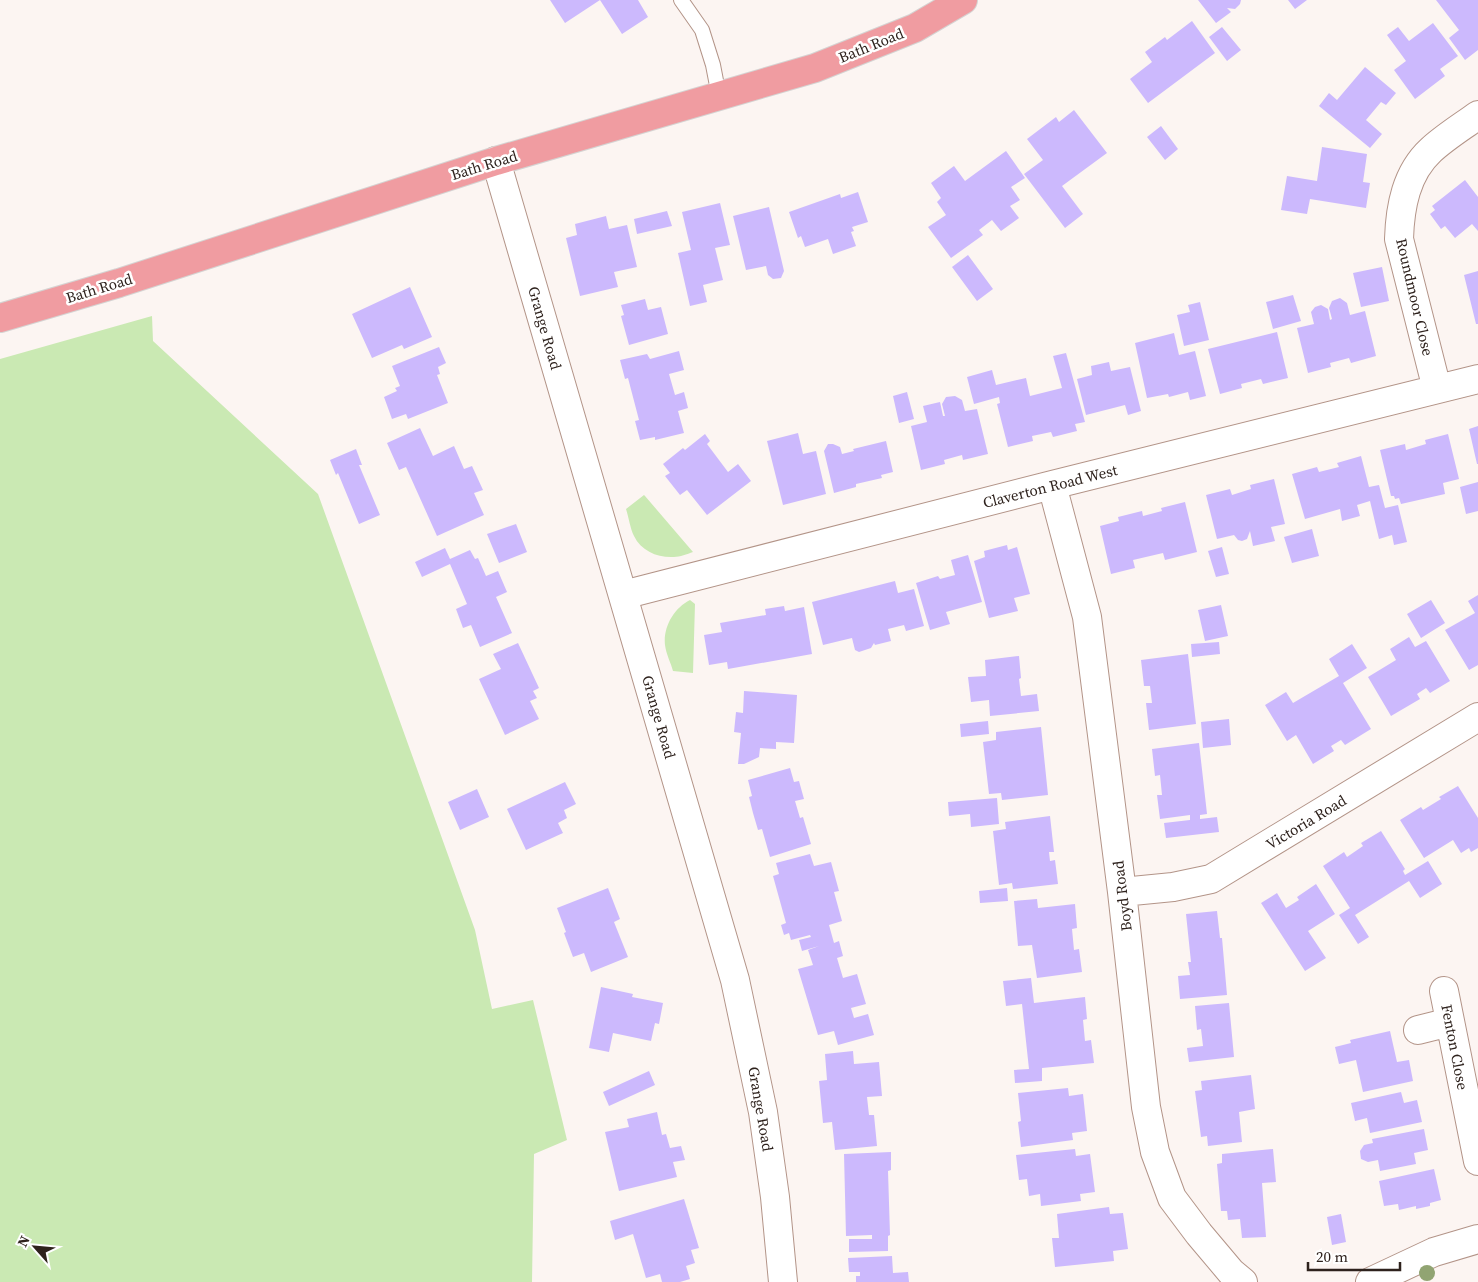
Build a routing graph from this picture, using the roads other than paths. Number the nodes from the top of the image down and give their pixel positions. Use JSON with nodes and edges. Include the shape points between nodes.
{"nodes":[{"id":1,"x":680,"y":0,"type":"edge"},
{"id":2,"x":963,"y":0,"type":"edge"},
{"id":3,"x":719,"y":96,"type":"junction"},
{"id":4,"x":1478,"y":115,"type":"edge"},
{"id":5,"x":496,"y":161,"type":"junction"},
{"id":6,"x":0,"y":318,"type":"edge"},
{"id":7,"x":1478,"y":379,"type":"edge"},
{"id":8,"x":1437,"y":389,"type":"junction"},
{"id":9,"x":1052,"y":485,"type":"junction"},
{"id":10,"x":623,"y":595,"type":"junction"},
{"id":11,"x":1478,"y":718,"type":"edge"},
{"id":12,"x":1122,"y":892,"type":"junction"},
{"id":13,"x":1444,"y":991,"type":"dead end"},
{"id":14,"x":1450,"y":1022,"type":"junction"},
{"id":15,"x":1418,"y":1030,"type":"dead end"},
{"id":16,"x":1478,"y":1161,"type":"edge"},
{"id":17,"x":1478,"y":1239,"type":"edge"},
{"id":18,"x":783,"y":1282,"type":"edge"},
{"id":19,"x":1243,"y":1282,"type":"edge"},
{"id":20,"x":1370,"y":1282,"type":"edge"}],
"edges":[{"from":1,"to":3,"type":"lane","via":[[702,30]]},
{"from":2,"to":3,"type":"highway","name":"Bath Road","via":[[915,28],[816,68]]},
{"from":3,"to":5,"type":"highway","name":"Bath Road"},
{"from":4,"to":8,"type":"street","name":"Roundmoor Close","via":[[1425,157],[1410,180],[1400,214],[1399,240]]},
{"from":5,"to":6,"type":"highway","name":"Bath Road"},
{"from":5,"to":10,"type":"street","name":"Grange Road"},
{"from":7,"to":8,"type":"street","name":"Claverton Road West"},
{"from":8,"to":9,"type":"street","name":"Claverton Road West"},
{"from":9,"to":10,"type":"street","name":"Claverton Road West"},
{"from":9,"to":12,"type":"street","name":"Boyd Road","via":[[1087,618]]},
{"from":10,"to":18,"type":"street","name":"Grange Road","via":[[735,980],[763,1112]]},
{"from":11,"to":12,"type":"street","name":"Victoria Road","via":[[1211,879]]},
{"from":12,"to":19,"type":"street","name":"Boyd Road","via":[[1146,1107],[1155,1152],[1172,1198],[1198,1234]]},
{"from":13,"to":14,"type":"street","name":"Fenton Close"},
{"from":14,"to":15,"type":"street"},
{"from":14,"to":16,"type":"street","name":"Fenton Close"},
{"from":17,"to":20,"type":"street","via":[[1434,1252]]}]}
